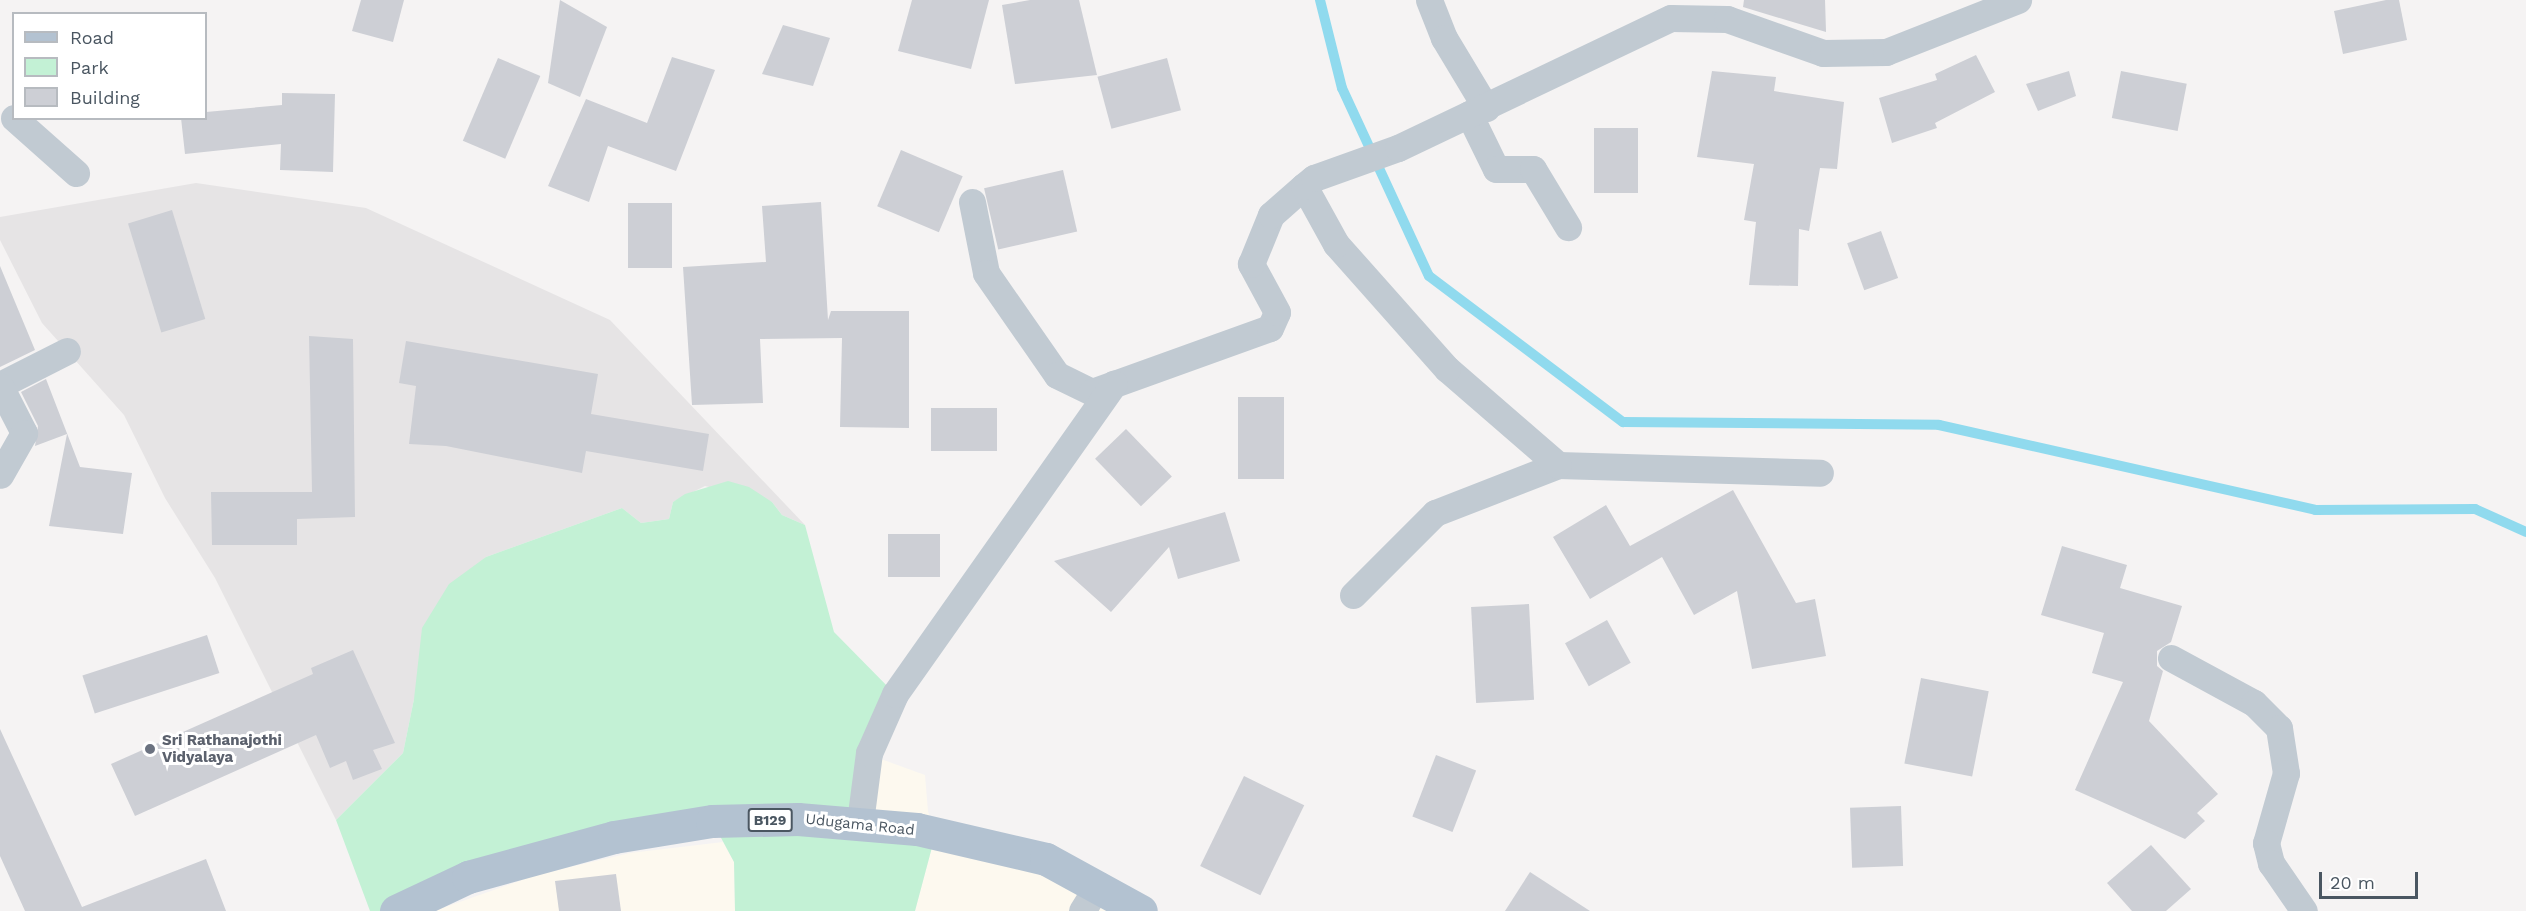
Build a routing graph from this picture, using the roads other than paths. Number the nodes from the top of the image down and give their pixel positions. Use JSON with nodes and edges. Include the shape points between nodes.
{"nodes":[{"id":1,"x":1429,"y":0,"type":"edge"},
{"id":2,"x":2018,"y":0,"type":"edge"},
{"id":3,"x":0,"y":104,"type":"edge"},
{"id":4,"x":1478,"y":111,"type":"junction"},
{"id":5,"x":12,"y":116,"type":"edge"},
{"id":6,"x":16,"y":120,"type":"edge"},
{"id":7,"x":76,"y":173,"type":"dead end"},
{"id":8,"x":1309,"y":182,"type":"junction"},
{"id":9,"x":972,"y":202,"type":"dead end"},
{"id":10,"x":1568,"y":227,"type":"dead end"},
{"id":11,"x":67,"y":351,"type":"dead end"},
{"id":12,"x":1113,"y":383,"type":"junction"},
{"id":13,"x":0,"y":386,"type":"edge"},
{"id":14,"x":1558,"y":465,"type":"junction"},
{"id":15,"x":1820,"y":473,"type":"dead end"},
{"id":16,"x":0,"y":475,"type":"edge"},
{"id":17,"x":1353,"y":595,"type":"dead end"},
{"id":18,"x":2171,"y":658,"type":"dead end"},
{"id":19,"x":860,"y":822,"type":"junction"},
{"id":20,"x":1090,"y":898,"type":"edge"},
{"id":21,"x":396,"y":911,"type":"edge"},
{"id":22,"x":1141,"y":911,"type":"edge"},
{"id":23,"x":2304,"y":911,"type":"edge"}],
"edges":[{"from":1,"to":4,"type":"street"},
{"from":2,"to":4,"type":"street","via":[[1886,52],[1823,53],[1727,20],[1671,18]]},
{"from":3,"to":5,"type":"street"},
{"from":4,"to":8,"type":"street","via":[[1398,148]]},
{"from":4,"to":10,"type":"street","via":[[1496,169],[1533,169]]},
{"from":6,"to":7,"type":"street"},
{"from":8,"to":12,"type":"street","via":[[1271,215],[1251,264],[1277,312],[1270,328]]},
{"from":8,"to":14,"type":"street","via":[[1336,244],[1447,369]]},
{"from":9,"to":12,"type":"street","via":[[986,273],[1058,375],[1092,392]]},
{"from":11,"to":13,"type":"street"},
{"from":12,"to":19,"type":"street","via":[[895,694],[869,753]]},
{"from":13,"to":16,"type":"street","via":[[24,433]]},
{"from":14,"to":15,"type":"street"},
{"from":14,"to":17,"type":"street","via":[[1435,513]]},
{"from":18,"to":23,"type":"street","via":[[2254,704],[2279,728],[2286,773],[2266,843],[2271,863]]},
{"from":19,"to":20,"type":"main road","name":"Udugama Road","number":"B129","via":[[917,829],[1046,859]]},
{"from":19,"to":21,"type":"main road","name":"Udugama Road","number":"B129","via":[[712,821],[614,837],[468,877]]},
{"from":20,"to":22,"type":"main road","name":"Udugama Road","number":"B129"}]}
